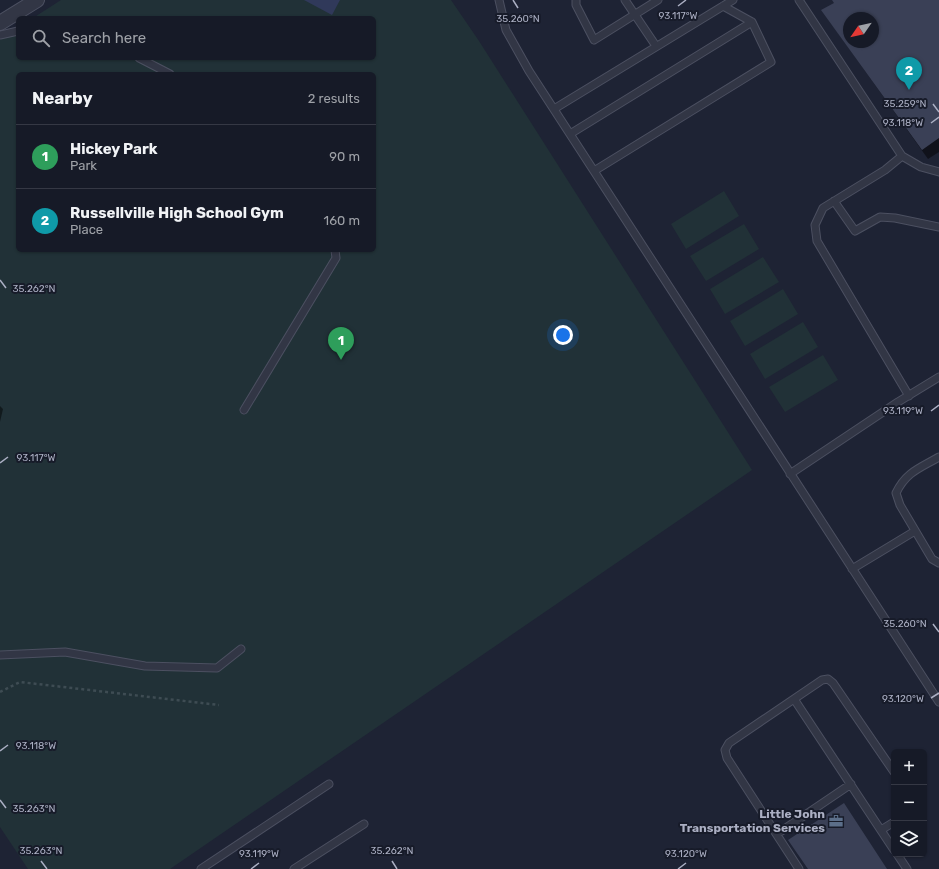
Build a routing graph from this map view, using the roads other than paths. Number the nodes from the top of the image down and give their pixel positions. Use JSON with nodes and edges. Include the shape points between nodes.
{"nodes":[{"id":1,"x":37,"y":0,"type":"edge"},
{"id":2,"x":499,"y":0,"type":"edge"},
{"id":3,"x":576,"y":0,"type":"edge"},
{"id":4,"x":625,"y":0,"type":"edge"},
{"id":5,"x":658,"y":0,"type":"edge"},
{"id":6,"x":733,"y":0,"type":"edge"},
{"id":7,"x":799,"y":0,"type":"edge"},
{"id":8,"x":723,"y":6,"type":"junction"},
{"id":9,"x":635,"y":14,"type":"junction"},
{"id":10,"x":752,"y":22,"type":"junction"},
{"id":11,"x":0,"y":23,"type":"edge"},
{"id":12,"x":16,"y":31,"type":"edge"},
{"id":13,"x":0,"y":35,"type":"edge"},
{"id":14,"x":656,"y":46,"type":"junction"},
{"id":15,"x":143,"y":60,"type":"edge"},
{"id":16,"x":166,"y":72,"type":"edge"},
{"id":17,"x":554,"y":109,"type":"junction"},
{"id":18,"x":570,"y":134,"type":"junction"},
{"id":19,"x":902,"y":156,"type":"junction"},
{"id":20,"x":594,"y":171,"type":"junction"},
{"id":21,"x":939,"y":172,"type":"edge"},
{"id":22,"x":834,"y":201,"type":"junction"},
{"id":23,"x":939,"y":227,"type":"edge"},
{"id":24,"x":335,"y":252,"type":"edge"},
{"id":25,"x":939,"y":377,"type":"edge"},
{"id":26,"x":909,"y":396,"type":"junction"},
{"id":27,"x":244,"y":410,"type":"dead end"},
{"id":28,"x":939,"y":457,"type":"edge"},
{"id":29,"x":790,"y":474,"type":"junction"},
{"id":30,"x":915,"y":531,"type":"junction"},
{"id":31,"x":939,"y":563,"type":"edge"},
{"id":32,"x":852,"y":569,"type":"junction"},
{"id":33,"x":241,"y":649,"type":"dead end"},
{"id":34,"x":0,"y":655,"type":"edge"},
{"id":35,"x":794,"y":699,"type":"junction"},
{"id":36,"x":939,"y":702,"type":"edge"},
{"id":37,"x":891,"y":768,"type":"edge"},
{"id":38,"x":329,"y":784,"type":"dead end"},
{"id":39,"x":851,"y":784,"type":"junction"},
{"id":40,"x":364,"y":824,"type":"dead end"},
{"id":41,"x":891,"y":824,"type":"edge"},
{"id":42,"x":881,"y":830,"type":"junction"},
{"id":43,"x":777,"y":834,"type":"junction"},
{"id":44,"x":891,"y":845,"type":"edge"},
{"id":45,"x":899,"y":857,"type":"edge"},
{"id":46,"x":201,"y":869,"type":"edge"},
{"id":47,"x":294,"y":869,"type":"edge"},
{"id":48,"x":799,"y":869,"type":"edge"},
{"id":49,"x":907,"y":869,"type":"edge"}],
"edges":[{"from":1,"to":11,"type":"street"},
{"from":2,"to":17,"type":"lane","via":[[506,30]]},
{"from":3,"to":9,"type":"lane","via":[[576,5],[594,40]]},
{"from":4,"to":9,"type":"lane"},
{"from":5,"to":9,"type":"lane"},
{"from":6,"to":8,"type":"lane"},
{"from":7,"to":19,"type":"lane"},
{"from":8,"to":10,"type":"lane"},
{"from":8,"to":14,"type":"lane"},
{"from":9,"to":14,"type":"lane"},
{"from":10,"to":18,"type":"lane"},
{"from":10,"to":20,"type":"lane","via":[[771,62]]},
{"from":12,"to":13,"type":"lane"},
{"from":14,"to":17,"type":"lane"},
{"from":15,"to":16,"type":"lane"},
{"from":17,"to":18,"type":"lane"},
{"from":18,"to":20,"type":"lane"},
{"from":19,"to":21,"type":"lane","via":[[921,167]]},
{"from":19,"to":22,"type":"lane"},
{"from":20,"to":29,"type":"lane"},
{"from":22,"to":23,"type":"lane","via":[[855,231],[880,218],[895,218]]},
{"from":22,"to":26,"type":"lane","via":[[823,208],[815,225],[817,241]]},
{"from":24,"to":27,"type":"lane","via":[[336,258]]},
{"from":25,"to":26,"type":"lane"},
{"from":26,"to":29,"type":"lane"},
{"from":28,"to":30,"type":"lane","via":[[907,476],[896,493]]},
{"from":29,"to":32,"type":"lane"},
{"from":30,"to":31,"type":"lane","via":[[932,559]]},
{"from":30,"to":32,"type":"lane"},
{"from":32,"to":36,"type":"lane"},
{"from":33,"to":34,"type":"lane","via":[[217,668],[145,666],[64,652]]},
{"from":35,"to":37,"type":"lane","via":[[822,680],[828,679]]},
{"from":35,"to":39,"type":"lane"},
{"from":35,"to":43,"type":"lane","via":[[729,743],[725,750],[727,758]]},
{"from":38,"to":46,"type":"lane"},
{"from":39,"to":42,"type":"lane"},
{"from":39,"to":43,"type":"lane"},
{"from":40,"to":47,"type":"lane"},
{"from":41,"to":42,"type":"lane"},
{"from":42,"to":44,"type":"lane"},
{"from":43,"to":48,"type":"lane"},
{"from":45,"to":49,"type":"lane"}]}
